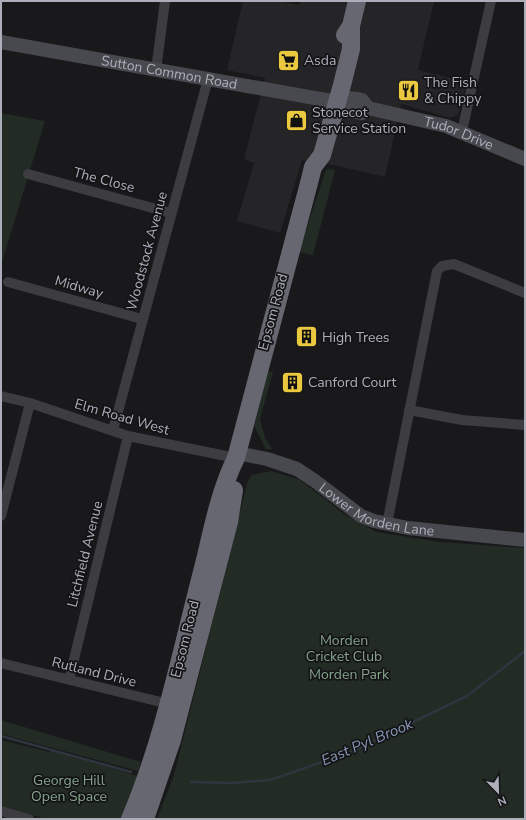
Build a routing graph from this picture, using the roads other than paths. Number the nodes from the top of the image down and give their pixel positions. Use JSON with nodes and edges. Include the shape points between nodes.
{"nodes":[{"id":1,"x":165,"y":1,"type":"edge"},
{"id":2,"x":357,"y":1,"type":"edge"},
{"id":3,"x":491,"y":1,"type":"edge"},
{"id":4,"x":1,"y":42,"type":"edge"},
{"id":5,"x":156,"y":70,"type":"junction"},
{"id":6,"x":208,"y":79,"type":"junction"},
{"id":7,"x":331,"y":101,"type":"junction"},
{"id":8,"x":462,"y":131,"type":"junction"},
{"id":9,"x":525,"y":159,"type":"edge"},
{"id":10,"x":28,"y":174,"type":"dead end"},
{"id":11,"x":171,"y":213,"type":"junction"},
{"id":12,"x":8,"y":282,"type":"dead end"},
{"id":13,"x":525,"y":293,"type":"edge"},
{"id":14,"x":142,"y":319,"type":"junction"},
{"id":15,"x":1,"y":396,"type":"edge"},
{"id":16,"x":30,"y":403,"type":"junction"},
{"id":17,"x":410,"y":410,"type":"junction"},
{"id":18,"x":525,"y":425,"type":"edge"},
{"id":19,"x":113,"y":430,"type":"junction"},
{"id":20,"x":128,"y":436,"type":"junction"},
{"id":21,"x":236,"y":456,"type":"junction"},
{"id":22,"x":1,"y":516,"type":"edge"},
{"id":23,"x":387,"y":524,"type":"junction"},
{"id":24,"x":525,"y":540,"type":"edge"},
{"id":25,"x":1,"y":663,"type":"edge"},
{"id":26,"x":69,"y":680,"type":"junction"},
{"id":27,"x":175,"y":706,"type":"junction"},
{"id":28,"x":1,"y":811,"type":"edge"},
{"id":29,"x":29,"y":819,"type":"edge"},
{"id":30,"x":130,"y":819,"type":"edge"},
{"id":31,"x":145,"y":819,"type":"edge"}],
"edges":[{"from":1,"to":5,"type":"street"},
{"from":2,"to":7,"type":"highway","name":"Epsom Road","via":[[350,26],[351,49]]},
{"from":3,"to":8,"type":"street"},
{"from":4,"to":5,"type":"main road","name":"Sutton Common Road"},
{"from":5,"to":6,"type":"main road","name":"Sutton Common Road"},
{"from":6,"to":7,"type":"main road","name":"Sutton Common Road"},
{"from":6,"to":11,"type":"street","name":"Woodstock Avenue"},
{"from":7,"to":8,"type":"main road","name":"Tudor Drive","via":[[347,97],[358,99],[368,108],[430,121]]},
{"from":7,"to":21,"type":"highway","name":"Epsom Road","via":[[311,152],[313,167]]},
{"from":8,"to":9,"type":"main road","name":"Tudor Drive"},
{"from":10,"to":11,"type":"street","name":"The Close"},
{"from":11,"to":14,"type":"street","name":"Woodstock Avenue"},
{"from":12,"to":14,"type":"street","name":"Midway"},
{"from":13,"to":17,"type":"street","via":[[454,264],[442,266],[437,271]]},
{"from":14,"to":19,"type":"street","name":"Woodstock Avenue"},
{"from":15,"to":16,"type":"street","name":"Elm Road West"},
{"from":16,"to":19,"type":"street","name":"Elm Road West"},
{"from":16,"to":22,"type":"street"},
{"from":17,"to":18,"type":"street","via":[[462,420]]},
{"from":17,"to":23,"type":"street"},
{"from":19,"to":20,"type":"street","name":"Elm Road West"},
{"from":20,"to":21,"type":"street","name":"Elm Road West"},
{"from":20,"to":26,"type":"street","name":"Litchfield Avenue"},
{"from":21,"to":23,"type":"main road","name":"Lower Morden Lane","via":[[267,459],[297,469],[360,516]]},
{"from":21,"to":27,"type":"highway","name":"Epsom Road","via":[[237,473],[229,522]]},
{"from":23,"to":24,"type":"main road","name":"Lower Morden Lane"},
{"from":25,"to":26,"type":"street","name":"Rutland Drive"},
{"from":26,"to":27,"type":"street","name":"Rutland Drive"},
{"from":27,"to":30,"type":"highway","name":"Epsom Road"},
{"from":27,"to":31,"type":"highway","name":"Epsom Road","via":[[164,766]]},
{"from":28,"to":29,"type":"street"}]}
